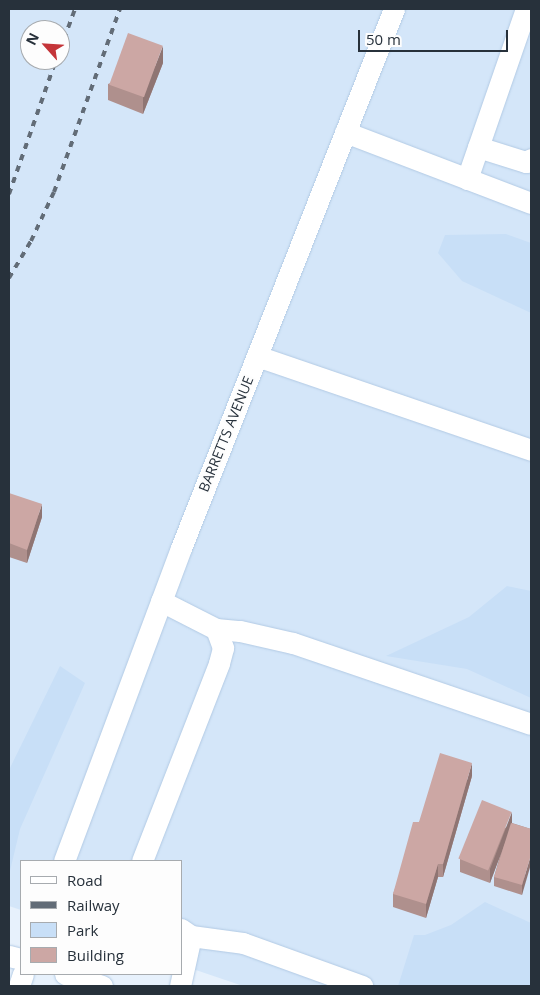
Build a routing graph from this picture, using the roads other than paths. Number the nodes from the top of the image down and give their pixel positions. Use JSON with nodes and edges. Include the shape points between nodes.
{"nodes":[{"id":1,"x":394,"y":9,"type":"edge"},
{"id":2,"x":526,"y":9,"type":"edge"},
{"id":3,"x":345,"y":132,"type":"junction"},
{"id":4,"x":478,"y":147,"type":"junction"},
{"id":5,"x":531,"y":159,"type":"edge"},
{"id":6,"x":467,"y":179,"type":"junction"},
{"id":7,"x":531,"y":203,"type":"edge"},
{"id":8,"x":257,"y":356,"type":"junction"},
{"id":9,"x":531,"y":450,"type":"edge"},
{"id":10,"x":161,"y":600,"type":"junction"},
{"id":11,"x":216,"y":629,"type":"junction"},
{"id":12,"x":531,"y":724,"type":"edge"},
{"id":13,"x":64,"y":860,"type":"edge"},
{"id":14,"x":142,"y":860,"type":"edge"},
{"id":15,"x":186,"y":932,"type":"edge"},
{"id":16,"x":182,"y":968,"type":"edge"},
{"id":17,"x":68,"y":975,"type":"edge"},
{"id":18,"x":102,"y":986,"type":"edge"},
{"id":19,"x":362,"y":986,"type":"edge"}],
"edges":[{"from":1,"to":3,"type":"street","name":"BARRETTS AVENUE"},
{"from":2,"to":4,"type":"street"},
{"from":3,"to":6,"type":"street"},
{"from":3,"to":8,"type":"street","name":"BARRETTS AVENUE"},
{"from":4,"to":5,"type":"street","via":[[526,162]]},
{"from":4,"to":6,"type":"street"},
{"from":6,"to":7,"type":"street"},
{"from":8,"to":9,"type":"street"},
{"from":8,"to":10,"type":"street","name":"BARRETTS AVENUE"},
{"from":10,"to":11,"type":"street"},
{"from":10,"to":13,"type":"street","name":"BARRETTS AVENUE"},
{"from":11,"to":12,"type":"street","via":[[293,643]]},
{"from":11,"to":14,"type":"street","via":[[223,648],[219,663]]},
{"from":15,"to":16,"type":"street"},
{"from":15,"to":19,"type":"street","via":[[243,943]]},
{"from":17,"to":18,"type":"street"}]}
